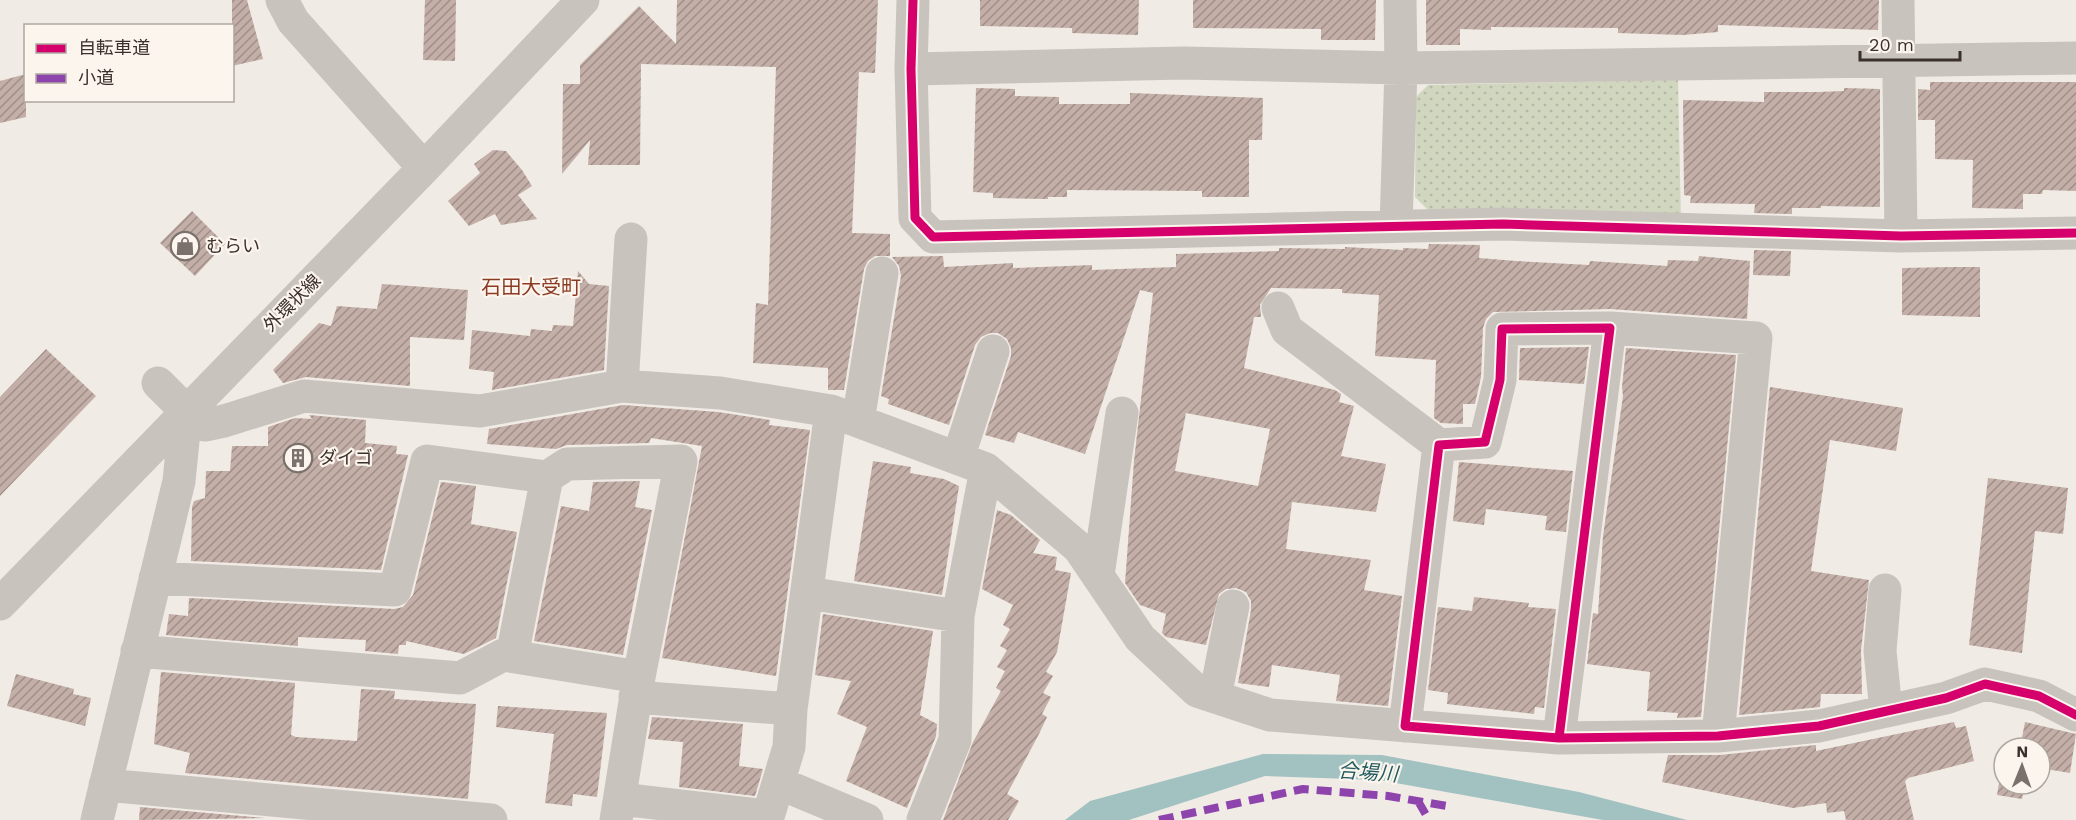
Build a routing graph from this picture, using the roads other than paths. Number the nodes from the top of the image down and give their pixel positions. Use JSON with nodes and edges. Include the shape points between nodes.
{"nodes":[{"id":1,"x":282,"y":0,"type":"edge"},
{"id":2,"x":583,"y":0,"type":"edge"},
{"id":3,"x":913,"y":0,"type":"edge"},
{"id":4,"x":1400,"y":0,"type":"edge"},
{"id":5,"x":1898,"y":0,"type":"edge"},
{"id":6,"x":2076,"y":58,"type":"edge"},
{"id":7,"x":1899,"y":59,"type":"junction"},
{"id":8,"x":1401,"y":68,"type":"junction"},
{"id":9,"x":911,"y":69,"type":"junction"},
{"id":10,"x":424,"y":168,"type":"junction"},
{"id":11,"x":1396,"y":226,"type":"junction"},
{"id":12,"x":2076,"y":233,"type":"edge"},
{"id":13,"x":1901,"y":236,"type":"junction"},
{"id":14,"x":631,"y":239,"type":"dead end"},
{"id":15,"x":882,"y":273,"type":"dead end"},
{"id":16,"x":1278,"y":309,"type":"dead end"},
{"id":17,"x":1610,"y":328,"type":"junction"},
{"id":18,"x":993,"y":351,"type":"dead end"},
{"id":19,"x":158,"y":383,"type":"dead end"},
{"id":20,"x":622,"y":386,"type":"junction"},
{"id":21,"x":186,"y":411,"type":"junction"},
{"id":22,"x":1122,"y":413,"type":"dead end"},
{"id":23,"x":845,"y":416,"type":"junction"},
{"id":24,"x":1439,"y":445,"type":"junction"},
{"id":25,"x":972,"y":463,"type":"junction"},
{"id":26,"x":547,"y":477,"type":"junction"},
{"id":27,"x":1098,"y":575,"type":"junction"},
{"id":28,"x":155,"y":578,"type":"junction"},
{"id":29,"x":1885,"y":590,"type":"dead end"},
{"id":30,"x":807,"y":593,"type":"junction"},
{"id":31,"x":0,"y":604,"type":"edge"},
{"id":32,"x":1233,"y":606,"type":"dead end"},
{"id":33,"x":958,"y":616,"type":"junction"},
{"id":34,"x":137,"y":651,"type":"junction"},
{"id":35,"x":512,"y":656,"type":"junction"},
{"id":36,"x":637,"y":687,"type":"junction"},
{"id":37,"x":1215,"y":697,"type":"junction"},
{"id":38,"x":792,"y":709,"type":"junction"},
{"id":39,"x":1886,"y":711,"type":"junction"},
{"id":40,"x":2076,"y":715,"type":"edge"},
{"id":41,"x":1405,"y":726,"type":"junction"},
{"id":42,"x":1718,"y":736,"type":"junction"},
{"id":43,"x":1559,"y":738,"type":"junction"},
{"id":44,"x":779,"y":783,"type":"junction"},
{"id":45,"x":105,"y":785,"type":"junction"},
{"id":46,"x":618,"y":810,"type":"edge"},
{"id":47,"x":280,"y":811,"type":"edge"},
{"id":48,"x":767,"y":818,"type":"edge"},
{"id":49,"x":97,"y":820,"type":"edge"},
{"id":50,"x":491,"y":820,"type":"edge"},
{"id":51,"x":867,"y":820,"type":"edge"},
{"id":52,"x":923,"y":820,"type":"edge"}],
"edges":[{"from":1,"to":10,"type":"street","via":[[293,21]]},
{"from":2,"to":10,"type":"street","name":"外環状線"},
{"from":3,"to":9,"type":"street"},
{"from":4,"to":8,"type":"street"},
{"from":5,"to":7,"type":"street"},
{"from":6,"to":7,"type":"street"},
{"from":7,"to":8,"type":"street"},
{"from":7,"to":13,"type":"street"},
{"from":8,"to":9,"type":"street","via":[[1184,63]]},
{"from":8,"to":11,"type":"street"},
{"from":9,"to":11,"type":"street","via":[[915,218],[933,237]]},
{"from":10,"to":21,"type":"street","name":"外環状線"},
{"from":11,"to":13,"type":"street","via":[[1503,224]]},
{"from":12,"to":13,"type":"street"},
{"from":14,"to":20,"type":"street"},
{"from":15,"to":23,"type":"street"},
{"from":16,"to":24,"type":"street","via":[[1287,330]]},
{"from":17,"to":24,"type":"street","via":[[1502,328],[1500,380],[1485,442]]},
{"from":17,"to":42,"type":"street","via":[[1756,338]]},
{"from":17,"to":43,"type":"street"},
{"from":18,"to":25,"type":"street"},
{"from":19,"to":21,"type":"street"},
{"from":20,"to":21,"type":"street","via":[[480,411],[304,396],[204,425]]},
{"from":20,"to":23,"type":"street","via":[[720,393]]},
{"from":21,"to":28,"type":"street","via":[[179,481]]},
{"from":21,"to":31,"type":"street","name":"外環状線"},
{"from":22,"to":27,"type":"street"},
{"from":23,"to":25,"type":"street"},
{"from":23,"to":30,"type":"street"},
{"from":24,"to":41,"type":"street"},
{"from":25,"to":27,"type":"street","via":[[1079,548]]},
{"from":25,"to":33,"type":"street"},
{"from":26,"to":28,"type":"street","via":[[427,460],[395,590]]},
{"from":26,"to":35,"type":"street"},
{"from":26,"to":36,"type":"street","via":[[567,464],[681,461]]},
{"from":27,"to":37,"type":"street","via":[[1140,638],[1197,691]]},
{"from":28,"to":34,"type":"street"},
{"from":29,"to":39,"type":"street","via":[[1880,651]]},
{"from":30,"to":33,"type":"street"},
{"from":30,"to":38,"type":"street"},
{"from":32,"to":37,"type":"street"},
{"from":33,"to":52,"type":"street","via":[[955,740]]},
{"from":34,"to":35,"type":"street","via":[[460,678],[503,655]]},
{"from":34,"to":45,"type":"street"},
{"from":35,"to":36,"type":"street"},
{"from":36,"to":38,"type":"street"},
{"from":36,"to":46,"type":"street"},
{"from":37,"to":41,"type":"street","via":[[1270,715]]},
{"from":38,"to":44,"type":"street","via":[[789,747]]},
{"from":39,"to":40,"type":"street","via":[[1946,698],[1985,684],[2039,696]]},
{"from":39,"to":42,"type":"street","via":[[1819,726]]},
{"from":41,"to":43,"type":"street"},
{"from":42,"to":43,"type":"street"},
{"from":44,"to":48,"type":"street"},
{"from":44,"to":51,"type":"street"},
{"from":45,"to":47,"type":"street"},
{"from":45,"to":49,"type":"street"},
{"from":46,"to":48,"type":"street"},
{"from":47,"to":50,"type":"street"}]}
